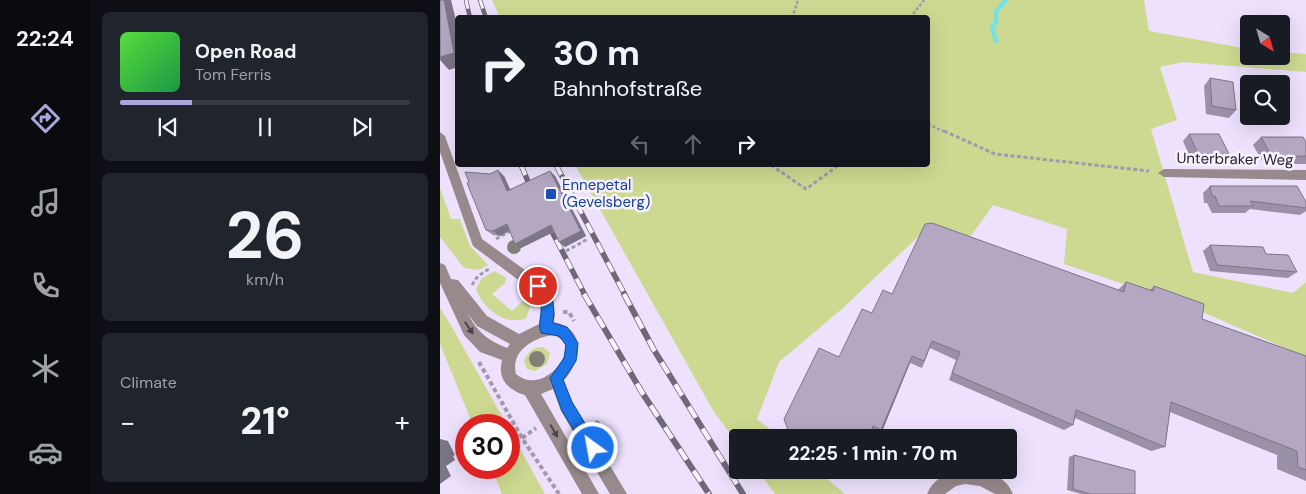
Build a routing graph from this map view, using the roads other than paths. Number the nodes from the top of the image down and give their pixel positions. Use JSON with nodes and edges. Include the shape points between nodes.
{"nodes":[{"id":1,"x":440,"y":136,"type":"edge"},
{"id":2,"x":1164,"y":173,"type":"road end"},
{"id":3,"x":1306,"y":175,"type":"edge"},
{"id":4,"x":440,"y":268,"type":"edge"},
{"id":5,"x":546,"y":328,"type":"junction"},
{"id":6,"x":519,"y":342,"type":"junction"},
{"id":7,"x":510,"y":356,"type":"junction"},
{"id":8,"x":556,"y":378,"type":"junction"},
{"id":9,"x":530,"y":389,"type":"junction"},
{"id":10,"x":591,"y":494,"type":"edge"},
{"id":11,"x":619,"y":494,"type":"edge"},
{"id":12,"x":935,"y":494,"type":"edge"},
{"id":13,"x":1005,"y":494,"type":"edge"}],
"edges":[{"from":1,"to":5,"type":"street","via":[[477,242],[542,290],[548,315]]},
{"from":2,"to":3,"type":"street","name":"Unterbraker Weg"},
{"from":4,"to":6,"type":"street","via":[[482,321]]},
{"from":4,"to":7,"type":"street","one_way":true,"via":[[469,330],[485,347]]},
{"from":5,"to":6,"type":"street"},
{"from":5,"to":8,"type":"street","via":[[563,331],[572,343],[570,361]]},
{"from":6,"to":7,"type":"street"},
{"from":7,"to":9,"type":"street","via":[[508,375],[520,387]]},
{"from":8,"to":9,"type":"street"},
{"from":8,"to":11,"type":"street","via":[[566,406]]},
{"from":9,"to":10,"type":"street","one_way":true},
{"from":12,"to":13,"type":"street","via":[[955,477],[973,474],[995,483]]}]}
